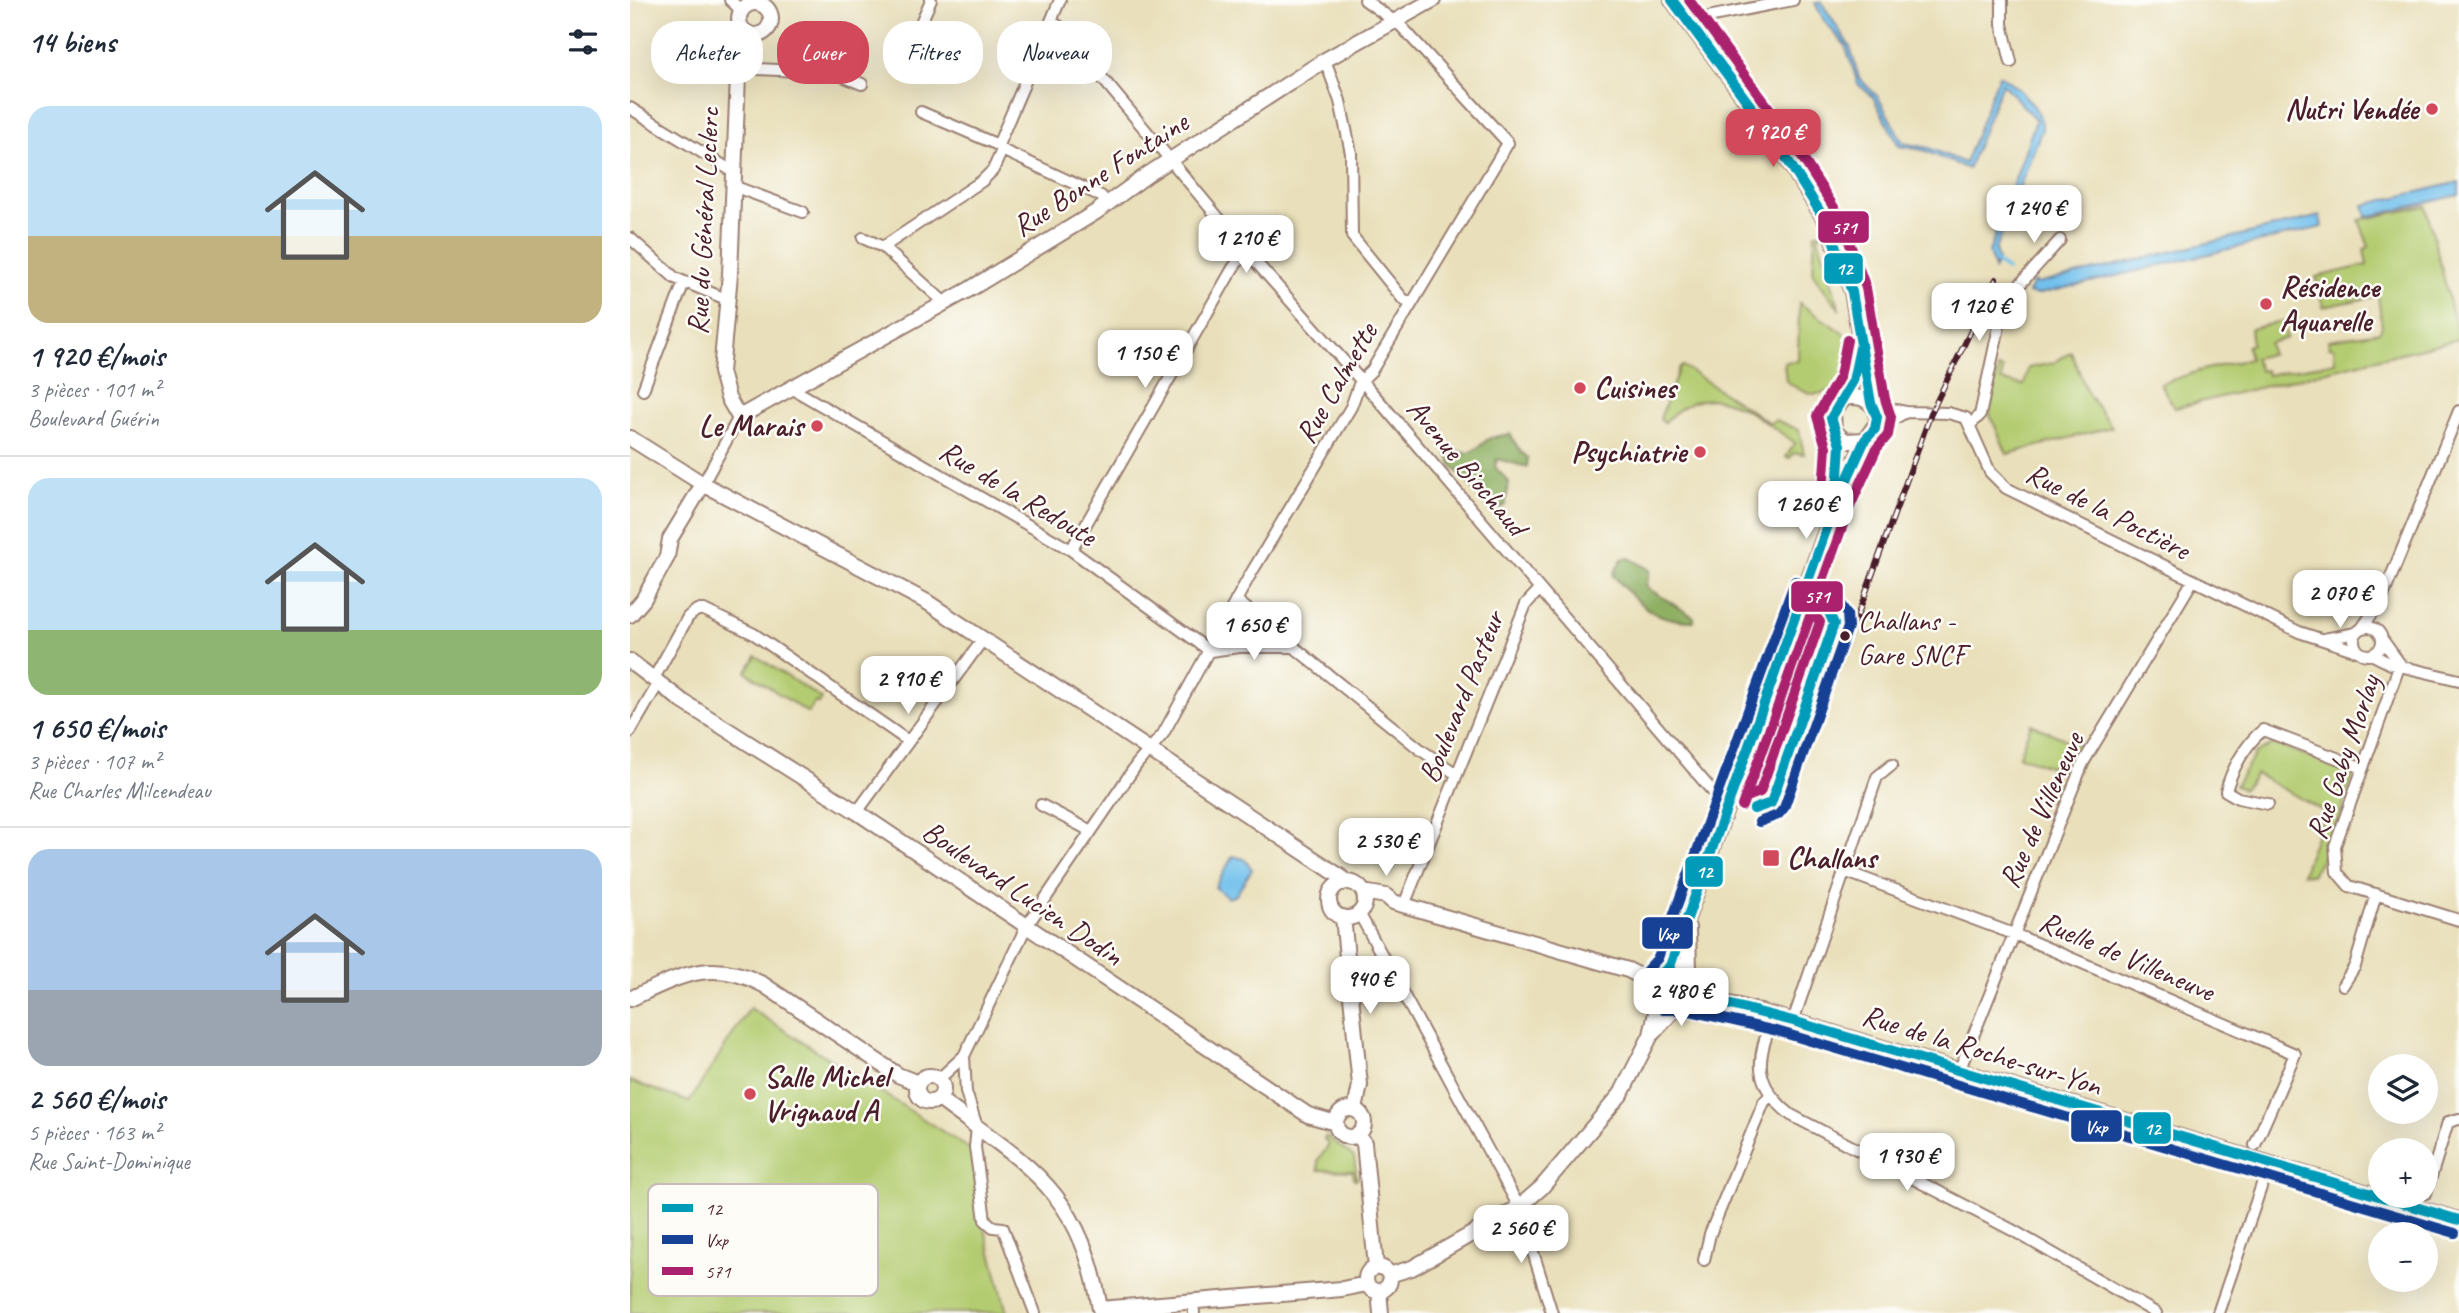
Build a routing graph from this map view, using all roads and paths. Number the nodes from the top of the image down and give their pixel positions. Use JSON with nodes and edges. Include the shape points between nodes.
{"nodes":[{"id":1,"x":730,"y":0,"type":"edge"},
{"id":2,"x":931,"y":0,"type":"edge"},
{"id":3,"x":1060,"y":0,"type":"edge"},
{"id":4,"x":1365,"y":0,"type":"edge"},
{"id":5,"x":1433,"y":0,"type":"edge"},
{"id":6,"x":1672,"y":0,"type":"edge"},
{"id":7,"x":1793,"y":0,"type":"edge"},
{"id":8,"x":2002,"y":0,"type":"edge"},
{"id":9,"x":771,"y":4,"type":"edge"},
{"id":10,"x":743,"y":6,"type":"edge"},
{"id":11,"x":922,"y":21,"type":"edge"},
{"id":12,"x":1051,"y":21,"type":"edge"},
{"id":13,"x":1688,"y":21,"type":"junction"},
{"id":14,"x":1392,"y":22,"type":"junction"},
{"id":15,"x":763,"y":32,"type":"edge"},
{"id":16,"x":1325,"y":60,"type":"junction"},
{"id":17,"x":2011,"y":62,"type":"dead end"},
{"id":18,"x":737,"y":84,"type":"edge"},
{"id":19,"x":1026,"y":84,"type":"edge"},
{"id":20,"x":1108,"y":84,"type":"edge"},
{"id":21,"x":630,"y":108,"type":"edge"},
{"id":22,"x":921,"y":112,"type":"dead end"},
{"id":23,"x":1000,"y":148,"type":"junction"},
{"id":24,"x":1171,"y":159,"type":"junction"},
{"id":25,"x":733,"y":179,"type":"junction"},
{"id":26,"x":1106,"y":202,"type":"junction"},
{"id":27,"x":803,"y":212,"type":"dead end"},
{"id":28,"x":630,"y":237,"type":"edge"},
{"id":29,"x":863,"y":238,"type":"dead end"},
{"id":30,"x":2060,"y":240,"type":"dead end"},
{"id":31,"x":883,"y":247,"type":"junction"},
{"id":32,"x":1246,"y":251,"type":"junction"},
{"id":33,"x":684,"y":282,"type":"junction"},
{"id":34,"x":726,"y":299,"type":"junction"},
{"id":35,"x":946,"y":303,"type":"junction"},
{"id":36,"x":1411,"y":304,"type":"junction"},
{"id":37,"x":1861,"y":348,"type":"junction"},
{"id":38,"x":1360,"y":382,"type":"junction"},
{"id":39,"x":793,"y":389,"type":"junction"},
{"id":40,"x":643,"y":390,"type":"dead end"},
{"id":41,"x":1845,"y":398,"type":"junction"},
{"id":42,"x":1872,"y":405,"type":"junction"},
{"id":43,"x":2459,"y":411,"type":"edge"},
{"id":44,"x":1906,"y":412,"type":"junction"},
{"id":45,"x":739,"y":417,"type":"junction"},
{"id":46,"x":1971,"y":424,"type":"junction"},
{"id":47,"x":1870,"y":435,"type":"junction"},
{"id":48,"x":1839,"y":437,"type":"junction"},
{"id":49,"x":630,"y":438,"type":"edge"},
{"id":50,"x":703,"y":484,"type":"junction"},
{"id":51,"x":1834,"y":508,"type":"junction"},
{"id":52,"x":1072,"y":550,"type":"junction"},
{"id":53,"x":2192,"y":582,"type":"junction"},
{"id":54,"x":1539,"y":590,"type":"junction"},
{"id":55,"x":1236,"y":600,"type":"junction"},
{"id":56,"x":2382,"y":601,"type":"junction"},
{"id":57,"x":630,"y":615,"type":"edge"},
{"id":58,"x":2359,"y":630,"type":"junction"},
{"id":59,"x":2381,"y":636,"type":"junction"},
{"id":60,"x":984,"y":638,"type":"junction"},
{"id":61,"x":2317,"y":639,"type":"junction"},
{"id":62,"x":1296,"y":647,"type":"junction"},
{"id":63,"x":1210,"y":651,"type":"junction"},
{"id":64,"x":2357,"y":651,"type":"junction"},
{"id":65,"x":2372,"y":655,"type":"junction"},
{"id":66,"x":2400,"y":664,"type":"junction"},
{"id":67,"x":636,"y":665,"type":"edge"},
{"id":68,"x":2459,"y":680,"type":"edge"},
{"id":69,"x":656,"y":682,"type":"junction"},
{"id":70,"x":630,"y":732,"type":"edge"},
{"id":71,"x":908,"y":741,"type":"junction"},
{"id":72,"x":1149,"y":749,"type":"junction"},
{"id":73,"x":1892,"y":765,"type":"dead end"},
{"id":74,"x":2363,"y":768,"type":"junction"},
{"id":75,"x":1455,"y":773,"type":"junction"},
{"id":76,"x":1729,"y":801,"type":"junction"},
{"id":77,"x":2268,"y":804,"type":"dead end"},
{"id":78,"x":1041,"y":805,"type":"dead end"},
{"id":79,"x":857,"y":812,"type":"junction"},
{"id":80,"x":1091,"y":831,"type":"junction"},
{"id":81,"x":1844,"y":871,"type":"junction"},
{"id":82,"x":1343,"y":883,"type":"junction"},
{"id":83,"x":1363,"y":892,"type":"junction"},
{"id":84,"x":2376,"y":894,"type":"junction"},
{"id":85,"x":1398,"y":903,"type":"junction"},
{"id":86,"x":1360,"y":911,"type":"junction"},
{"id":87,"x":1689,"y":912,"type":"junction"},
{"id":88,"x":1343,"y":917,"type":"junction"},
{"id":89,"x":2459,"y":920,"type":"edge"},
{"id":90,"x":1026,"y":927,"type":"junction"},
{"id":91,"x":2014,"y":934,"type":"junction"},
{"id":92,"x":1669,"y":967,"type":"junction"},
{"id":93,"x":1628,"y":970,"type":"junction"},
{"id":94,"x":1691,"y":975,"type":"junction"},
{"id":95,"x":2343,"y":985,"type":"dead end"},
{"id":96,"x":1660,"y":988,"type":"junction"},
{"id":97,"x":1682,"y":997,"type":"junction"},
{"id":98,"x":630,"y":999,"type":"edge"},
{"id":99,"x":1731,"y":1004,"type":"junction"},
{"id":100,"x":1774,"y":1016,"type":"junction"},
{"id":101,"x":1793,"y":1021,"type":"junction"},
{"id":102,"x":1651,"y":1035,"type":"junction"},
{"id":103,"x":964,"y":1056,"type":"junction"},
{"id":104,"x":1959,"y":1071,"type":"junction"},
{"id":105,"x":939,"y":1079,"type":"junction"},
{"id":106,"x":918,"y":1083,"type":"junction"},
{"id":107,"x":1770,"y":1096,"type":"junction"},
{"id":108,"x":939,"y":1098,"type":"junction"},
{"id":109,"x":1355,"y":1110,"type":"junction"},
{"id":110,"x":2459,"y":1119,"type":"edge"},
{"id":111,"x":1336,"y":1123,"type":"junction"},
{"id":112,"x":977,"y":1128,"type":"junction"},
{"id":113,"x":1358,"y":1135,"type":"junction"},
{"id":114,"x":2255,"y":1145,"type":"dead end"},
{"id":115,"x":2438,"y":1154,"type":"edge"},
{"id":116,"x":2269,"y":1164,"type":"junction"},
{"id":117,"x":2368,"y":1186,"type":"edge"},
{"id":118,"x":1519,"y":1207,"type":"junction"},
{"id":119,"x":2438,"y":1207,"type":"edge"},
{"id":120,"x":2459,"y":1220,"type":"edge"},
{"id":121,"x":1704,"y":1259,"type":"dead end"},
{"id":122,"x":1376,"y":1267,"type":"junction"},
{"id":123,"x":1390,"y":1275,"type":"junction"},
{"id":124,"x":1373,"y":1288,"type":"junction"},
{"id":125,"x":1194,"y":1307,"type":"edge"},
{"id":126,"x":1100,"y":1311,"type":"edge"},
{"id":127,"x":1035,"y":1313,"type":"edge"},
{"id":128,"x":1381,"y":1313,"type":"edge"},
{"id":129,"x":1552,"y":1313,"type":"edge"},
{"id":130,"x":2156,"y":1313,"type":"edge"},
{"id":131,"x":2218,"y":1313,"type":"edge"}],
"edges":[{"from":1,"to":10,"type":"street"},
{"from":2,"to":11,"type":"street"},
{"from":3,"to":12,"type":"street"},
{"from":4,"to":14,"type":"street"},
{"from":5,"to":14,"type":"street","name":"Rue Bonne Fontaine"},
{"from":6,"to":13,"type":"street"},
{"from":7,"to":13,"type":"street"},
{"from":8,"to":17,"type":"street"},
{"from":9,"to":10,"type":"street"},
{"from":9,"to":15,"type":"street","via":[[771,20]]},
{"from":13,"to":37,"type":"street","via":[[1771,134],[1827,223],[1852,292]]},
{"from":14,"to":16,"type":"street","name":"Rue Bonne Fontaine"},
{"from":14,"to":36,"type":"street","name":"Rue Calmette","via":[[1401,26],[1508,143]]},
{"from":16,"to":24,"type":"street","name":"Rue Bonne Fontaine"},
{"from":16,"to":36,"type":"street","via":[[1351,153],[1352,236]]},
{"from":18,"to":25,"type":"street","name":"Rue du Général Leclerc"},
{"from":19,"to":23,"type":"street"},
{"from":20,"to":24,"type":"street","name":"Avenue Biochaud"},
{"from":21,"to":25,"type":"street"},
{"from":22,"to":23,"type":"street"},
{"from":23,"to":26,"type":"street","via":[[1101,195]]},
{"from":23,"to":31,"type":"street","via":[[993,170],[982,181]]},
{"from":24,"to":26,"type":"street","name":"Rue Bonne Fontaine"},
{"from":24,"to":32,"type":"street","name":"Avenue Biochaud"},
{"from":25,"to":27,"type":"street"},
{"from":25,"to":34,"type":"street","name":"Rue du Général Leclerc"},
{"from":26,"to":35,"type":"street","name":"Rue Bonne Fontaine"},
{"from":28,"to":33,"type":"street"},
{"from":29,"to":31,"type":"street"},
{"from":30,"to":46,"type":"street","via":[[2018,286],[2000,322],[1980,415]]},
{"from":31,"to":35,"type":"street"},
{"from":32,"to":38,"type":"street","name":"Avenue Biochaud"},
{"from":32,"to":52,"type":"street"},
{"from":33,"to":34,"type":"street"},
{"from":33,"to":40,"type":"street"},
{"from":34,"to":45,"type":"street","name":"Rue du Général Leclerc","via":[[721,372]]},
{"from":35,"to":39,"type":"street","name":"Rue Bonne Fontaine"},
{"from":36,"to":38,"type":"street","name":"Rue Calmette"},
{"from":37,"to":41,"type":"street"},
{"from":37,"to":42,"type":"street"},
{"from":38,"to":54,"type":"street","name":"Avenue Biochaud"},
{"from":38,"to":55,"type":"street","name":"Rue Calmette","via":[[1351,407]]},
{"from":39,"to":45,"type":"street","name":"Rue Bonne Fontaine"},
{"from":39,"to":52,"type":"street","name":"Rue de la Redoute"},
{"from":41,"to":42,"type":"street","via":[[1859,397]]},
{"from":41,"to":48,"type":"street","via":[[1831,418]]},
{"from":42,"to":44,"type":"street"},
{"from":42,"to":47,"type":"street","via":[[1877,418]]},
{"from":43,"to":56,"type":"street"},
{"from":44,"to":46,"type":"street","via":[[1959,415]]},
{"from":44,"to":47,"type":"street"},
{"from":45,"to":50,"type":"street"},
{"from":46,"to":53,"type":"street","name":"Rue de la Poctière","via":[[1990,472],[2007,488]]},
{"from":47,"to":48,"type":"street","via":[[1852,442]]},
{"from":47,"to":51,"type":"street"},
{"from":48,"to":51,"type":"street"},
{"from":49,"to":50,"type":"street"},
{"from":50,"to":57,"type":"street","via":[[670,539],[667,557]]},
{"from":50,"to":60,"type":"street","via":[[872,571]]},
{"from":51,"to":76,"type":"street"},
{"from":52,"to":63,"type":"street","name":"Rue de la Redoute"},
{"from":53,"to":61,"type":"street","name":"Rue de la Poctière"},
{"from":53,"to":91,"type":"street","name":"Rue de Villeneuve","via":[[2083,763]]},
{"from":54,"to":75,"type":"street","name":"Boulevard Pasteur","via":[[1526,604]]},
{"from":54,"to":76,"type":"street","name":"Avenue Biochaud","via":[[1715,794]]},
{"from":55,"to":62,"type":"street"},
{"from":55,"to":63,"type":"street","name":"Rue Calmette"},
{"from":56,"to":58,"type":"street"},
{"from":56,"to":59,"type":"street"},
{"from":58,"to":59,"type":"street","via":[[2371,627]]},
{"from":58,"to":61,"type":"street"},
{"from":58,"to":64,"type":"street","via":[[2353,640]]},
{"from":59,"to":65,"type":"street","via":[[2379,650]]},
{"from":59,"to":66,"type":"street"},
{"from":60,"to":71,"type":"street"},
{"from":60,"to":72,"type":"street"},
{"from":61,"to":64,"type":"street","name":"Rue de la Poctière"},
{"from":62,"to":63,"type":"street","via":[[1239,646]]},
{"from":62,"to":75,"type":"street"},
{"from":63,"to":72,"type":"street","name":"Rue Calmette","via":[[1163,734]]},
{"from":64,"to":65,"type":"street","name":"Rue de la Poctière"},
{"from":65,"to":66,"type":"street","name":"Rue de la Poctière"},
{"from":66,"to":68,"type":"street","name":"Rue de la Poctière"},
{"from":66,"to":74,"type":"street","name":"Rue Gaby Morlay"},
{"from":67,"to":69,"type":"street","name":"Boulevard Lucien Dodin"},
{"from":69,"to":70,"type":"street"},
{"from":69,"to":71,"type":"street","via":[[688,617],[704,610],[754,634]]},
{"from":69,"to":79,"type":"street","name":"Boulevard Lucien Dodin"},
{"from":71,"to":79,"type":"street"},
{"from":72,"to":80,"type":"street","name":"Rue Calmette"},
{"from":72,"to":82,"type":"street","via":[[1341,877]]},
{"from":73,"to":81,"type":"street","via":[[1877,776]]},
{"from":74,"to":77,"type":"street","via":[[2263,730],[2229,778],[2226,791]]},
{"from":74,"to":84,"type":"street","name":"Rue Gaby Morlay","via":[[2334,860],[2341,880]]},
{"from":75,"to":85,"type":"street","name":"Boulevard Pasteur"},
{"from":76,"to":87,"type":"street"},
{"from":78,"to":80,"type":"street"},
{"from":79,"to":90,"type":"street","name":"Boulevard Lucien Dodin"},
{"from":80,"to":90,"type":"street","name":"Rue Calmette"},
{"from":81,"to":91,"type":"street","name":"Ruelle de Villeneuve"},
{"from":81,"to":101,"type":"street"},
{"from":82,"to":83,"type":"street","via":[[1355,884]]},
{"from":82,"to":88,"type":"street","via":[[1333,889],[1329,900],[1333,911]]},
{"from":83,"to":85,"type":"street"},
{"from":83,"to":86,"type":"street"},
{"from":84,"to":89,"type":"street","name":"Rue Gaby Morlay"},
{"from":84,"to":95,"type":"street","via":[[2354,966]]},
{"from":85,"to":86,"type":"street"},
{"from":85,"to":93,"type":"street"},
{"from":86,"to":88,"type":"street"},
{"from":86,"to":118,"type":"street"},
{"from":87,"to":92,"type":"street"},
{"from":87,"to":94,"type":"street"},
{"from":88,"to":109,"type":"street","via":[[1360,1086]]},
{"from":90,"to":103,"type":"street","name":"Rue Calmette"},
{"from":90,"to":111,"type":"street","name":"Boulevard Lucien Dodin","via":[[1310,1116]]},
{"from":91,"to":104,"type":"street","name":"Rue de Villeneuve"},
{"from":91,"to":114,"type":"street","name":"Ruelle de Villeneuve","via":[[2295,1054]]},
{"from":92,"to":93,"type":"street"},
{"from":92,"to":94,"type":"street","via":[[1681,966]]},
{"from":92,"to":96,"type":"street","via":[[1660,975]]},
{"from":93,"to":96,"type":"street"},
{"from":94,"to":97,"type":"street","via":[[1692,988]]},
{"from":94,"to":99,"type":"street","name":"Rue de la Roche-sur-Yon","via":[[1711,994]]},
{"from":96,"to":97,"type":"street","via":[[1668,997]]},
{"from":96,"to":102,"type":"street"},
{"from":97,"to":99,"type":"street","name":"Rue de la Roche-sur-Yon"},
{"from":97,"to":102,"type":"street"},
{"from":98,"to":106,"type":"street","via":[[689,973],[717,970],[742,974],[898,1075]]},
{"from":99,"to":100,"type":"street","name":"Rue de la Roche-sur-Yon"},
{"from":100,"to":101,"type":"street","name":"Rue de la Roche-sur-Yon"},
{"from":100,"to":107,"type":"street","via":[[1760,1065]]},
{"from":101,"to":104,"type":"street","name":"Rue de la Roche-sur-Yon"},
{"from":102,"to":118,"type":"street","via":[[1621,1094],[1541,1188]]},
{"from":103,"to":105,"type":"street"},
{"from":103,"to":112,"type":"street","via":[[966,1092]]},
{"from":104,"to":116,"type":"street","name":"Rue de la Roche-sur-Yon"},
{"from":105,"to":106,"type":"street","via":[[928,1076]]},
{"from":105,"to":108,"type":"street","via":[[944,1089]]},
{"from":106,"to":108,"type":"street","via":[[924,1100]]},
{"from":107,"to":121,"type":"street","via":[[1710,1234]]},
{"from":107,"to":130,"type":"street","via":[[1791,1115],[2014,1231]]},
{"from":108,"to":112,"type":"street"},
{"from":109,"to":111,"type":"street","via":[[1342,1112]]},
{"from":109,"to":113,"type":"street","via":[[1364,1119]]},
{"from":110,"to":115,"type":"street","via":[[2448,1122]]},
{"from":111,"to":113,"type":"street","via":[[1346,1137]]},
{"from":112,"to":126,"type":"street","via":[[1034,1171],[1071,1216],[1094,1277]]},
{"from":112,"to":127,"type":"street","via":[[975,1147],[985,1220],[1003,1228]]},
{"from":113,"to":122,"type":"street","via":[[1364,1143]]},
{"from":116,"to":117,"type":"street","name":"Rue de la Roche-sur-Yon"},
{"from":116,"to":131,"type":"street"},
{"from":118,"to":123,"type":"street","via":[[1412,1268]]},
{"from":118,"to":129,"type":"street"},
{"from":119,"to":120,"type":"street","name":"Rue de la Roche-sur-Yon"},
{"from":122,"to":123,"type":"street"},
{"from":122,"to":124,"type":"street","via":[[1367,1273]]},
{"from":123,"to":124,"type":"street","via":[[1388,1286]]},
{"from":124,"to":125,"type":"street"},
{"from":124,"to":128,"type":"street"},
{"from":125,"to":126,"type":"street"}]}
